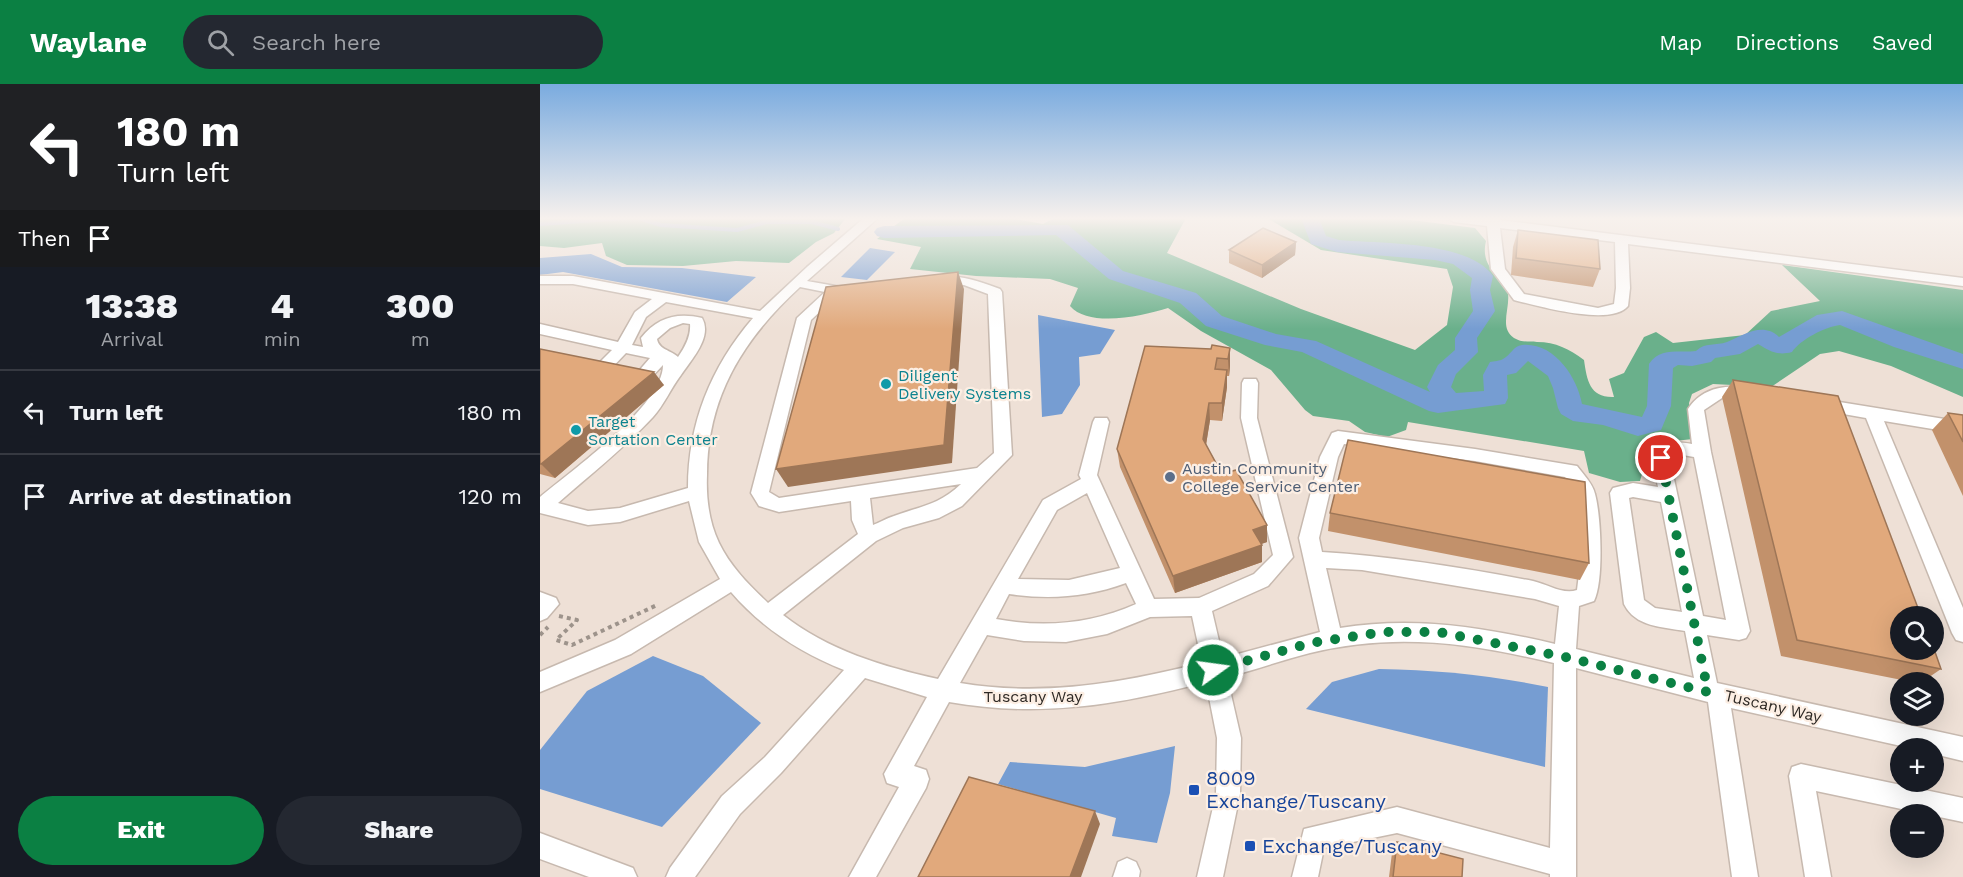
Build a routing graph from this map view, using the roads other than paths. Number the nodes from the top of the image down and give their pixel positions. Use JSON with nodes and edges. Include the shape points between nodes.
{"nodes":[{"id":1,"x":830,"y":255,"type":"edge"},
{"id":2,"x":1496,"y":255,"type":"edge"},
{"id":3,"x":1622,"y":255,"type":"edge"},
{"id":4,"x":1748,"y":255,"type":"edge"},
{"id":5,"x":540,"y":280,"type":"edge"},
{"id":6,"x":1963,"y":282,"type":"edge"},
{"id":7,"x":798,"y":283,"type":"junction"},
{"id":8,"x":924,"y":286,"type":"edge"},
{"id":9,"x":661,"y":299,"type":"junction"},
{"id":10,"x":761,"y":315,"type":"junction"},
{"id":11,"x":540,"y":329,"type":"edge"},
{"id":12,"x":623,"y":347,"type":"junction"},
{"id":13,"x":659,"y":355,"type":"junction"},
{"id":14,"x":599,"y":371,"type":"edge"},
{"id":15,"x":671,"y":377,"type":"junction"},
{"id":16,"x":639,"y":380,"type":"edge"},
{"id":17,"x":1250,"y":382,"type":"dead end"},
{"id":18,"x":1770,"y":397,"type":"edge"},
{"id":19,"x":1804,"y":403,"type":"edge"},
{"id":20,"x":1872,"y":413,"type":"junction"},
{"id":21,"x":1101,"y":422,"type":"dead end"},
{"id":22,"x":1963,"y":428,"type":"edge"},
{"id":23,"x":1702,"y":452,"type":"junction"},
{"id":24,"x":982,"y":474,"type":"junction"},
{"id":25,"x":1091,"y":482,"type":"junction"},
{"id":26,"x":697,"y":492,"type":"junction"},
{"id":27,"x":861,"y":493,"type":"junction"},
{"id":28,"x":1667,"y":496,"type":"junction"},
{"id":29,"x":541,"y":506,"type":"edge"},
{"id":30,"x":869,"y":536,"type":"junction"},
{"id":31,"x":1314,"y":559,"type":"junction"},
{"id":32,"x":1132,"y":572,"type":"junction"},
{"id":33,"x":733,"y":581,"type":"junction"},
{"id":34,"x":1003,"y":585,"type":"junction"},
{"id":35,"x":540,"y":601,"type":"edge"},
{"id":36,"x":1570,"y":601,"type":"junction"},
{"id":37,"x":1201,"y":607,"type":"junction"},
{"id":38,"x":1148,"y":608,"type":"junction"},
{"id":39,"x":540,"y":612,"type":"edge"},
{"id":40,"x":768,"y":615,"type":"junction"},
{"id":41,"x":1693,"y":624,"type":"junction"},
{"id":42,"x":981,"y":625,"type":"junction"},
{"id":43,"x":1963,"y":633,"type":"edge"},
{"id":44,"x":1332,"y":640,"type":"junction"},
{"id":45,"x":1565,"y":657,"type":"junction"},
{"id":46,"x":860,"y":668,"type":"junction"},
{"id":47,"x":1213,"y":670,"type":"junction"},
{"id":48,"x":540,"y":682,"type":"edge"},
{"id":49,"x":942,"y":691,"type":"junction"},
{"id":50,"x":1713,"y":693,"type":"junction"},
{"id":51,"x":1963,"y":749,"type":"edge"},
{"id":52,"x":1963,"y":810,"type":"edge"},
{"id":53,"x":540,"y":846,"type":"edge"},
{"id":54,"x":1563,"y":870,"type":"edge"},
{"id":55,"x":624,"y":877,"type":"edge"},
{"id":56,"x":679,"y":877,"type":"edge"},
{"id":57,"x":862,"y":877,"type":"edge"},
{"id":58,"x":1210,"y":877,"type":"edge"},
{"id":59,"x":1305,"y":877,"type":"edge"},
{"id":60,"x":1745,"y":877,"type":"edge"},
{"id":61,"x":1818,"y":877,"type":"edge"}],
"edges":[{"from":1,"to":7,"type":"street","name":"Tuscany Way"},
{"from":2,"to":3,"type":"street","via":[[1498,269],[1519,297],[1598,312],[1621,306]]},
{"from":4,"to":6,"type":"street"},
{"from":5,"to":9,"type":"street","via":[[573,280]]},
{"from":7,"to":10,"type":"street","name":"Tuscany Way"},
{"from":7,"to":27,"type":"street","via":[[842,290],[804,318],[760,493],[766,501],[779,505]]},
{"from":8,"to":24,"type":"street","via":[[965,281],[995,292],[1003,455]]},
{"from":9,"to":10,"type":"street"},
{"from":9,"to":12,"type":"street","via":[[640,315]]},
{"from":10,"to":26,"type":"street","name":"Tuscany Way","via":[[719,376],[708,405],[699,436]]},
{"from":11,"to":12,"type":"street"},
{"from":12,"to":13,"type":"street"},
{"from":12,"to":14,"type":"street"},
{"from":13,"to":15,"type":"street","via":[[672,358]]},
{"from":13,"to":15,"type":"street","via":[[649,338],[660,326],[673,320],[698,321],[696,340]]},
{"from":13,"to":16,"type":"street","via":[[657,363]]},
{"from":15,"to":29,"type":"street","via":[[649,411]]},
{"from":17,"to":37,"type":"street","via":[[1249,418],[1283,557],[1261,580]]},
{"from":18,"to":23,"type":"street","via":[[1725,390],[1712,393],[1696,409]]},
{"from":19,"to":20,"type":"street"},
{"from":20,"to":22,"type":"street"},
{"from":20,"to":43,"type":"street"},
{"from":21,"to":25,"type":"street","via":[[1088,475]]},
{"from":23,"to":28,"type":"street","via":[[1673,447],[1661,458]]},
{"from":23,"to":41,"type":"street","via":[[1739,631]]},
{"from":24,"to":27,"type":"street"},
{"from":24,"to":30,"type":"street","via":[[955,501]]},
{"from":25,"to":32,"type":"street"},
{"from":25,"to":34,"type":"street","via":[[1050,505]]},
{"from":26,"to":29,"type":"street","via":[[620,515],[588,518]]},
{"from":26,"to":33,"type":"street","name":"Tuscany Way","via":[[706,538]]},
{"from":27,"to":30,"type":"street","via":[[858,513]]},
{"from":28,"to":41,"type":"street"},
{"from":28,"to":41,"type":"street","via":[[1632,490],[1620,493],[1634,604],[1650,616]]},
{"from":30,"to":40,"type":"street"},
{"from":31,"to":36,"type":"street","via":[[1397,567],[1535,590]]},
{"from":31,"to":36,"type":"street","via":[[1309,538],[1329,457],[1338,437],[1485,456],[1571,471],[1586,493],[1591,558],[1587,595]]},
{"from":31,"to":44,"type":"street"},
{"from":32,"to":34,"type":"street","via":[[1067,591]]},
{"from":32,"to":38,"type":"street"},
{"from":33,"to":40,"type":"street","name":"Tuscany Way"},
{"from":33,"to":48,"type":"street","via":[[623,647]]},
{"from":34,"to":42,"type":"street"},
{"from":35,"to":39,"type":"street","via":[[549,604]]},
{"from":36,"to":45,"type":"street"},
{"from":37,"to":38,"type":"street"},
{"from":37,"to":47,"type":"street"},
{"from":38,"to":42,"type":"street","via":[[1121,622],[1068,633],[1019,633]]},
{"from":40,"to":46,"type":"street","name":"Tuscany Way","via":[[801,640]]},
{"from":41,"to":50,"type":"street"},
{"from":42,"to":49,"type":"street"},
{"from":44,"to":45,"type":"street","name":"Tuscany Way","via":[[1383,632],[1438,632]]},
{"from":44,"to":47,"type":"street","name":"Tuscany Way"},
{"from":45,"to":50,"type":"street","name":"Tuscany Way"},
{"from":45,"to":54,"type":"street"},
{"from":46,"to":49,"type":"street","name":"Tuscany Way"},
{"from":46,"to":56,"type":"street","via":[[773,765],[731,805]]},
{"from":47,"to":49,"type":"street","name":"Tuscany Way","via":[[1130,690],[1073,698],[999,698]]},
{"from":47,"to":58,"type":"street","via":[[1229,738],[1229,783]]},
{"from":49,"to":57,"type":"street","via":[[896,774],[917,779]]},
{"from":50,"to":51,"type":"street","name":"Tuscany Way"},
{"from":50,"to":60,"type":"street"},
{"from":52,"to":61,"type":"street","via":[[1802,776]]},
{"from":53,"to":55,"type":"street"},
{"from":54,"to":59,"type":"street","via":[[1397,820],[1313,838]]}]}
